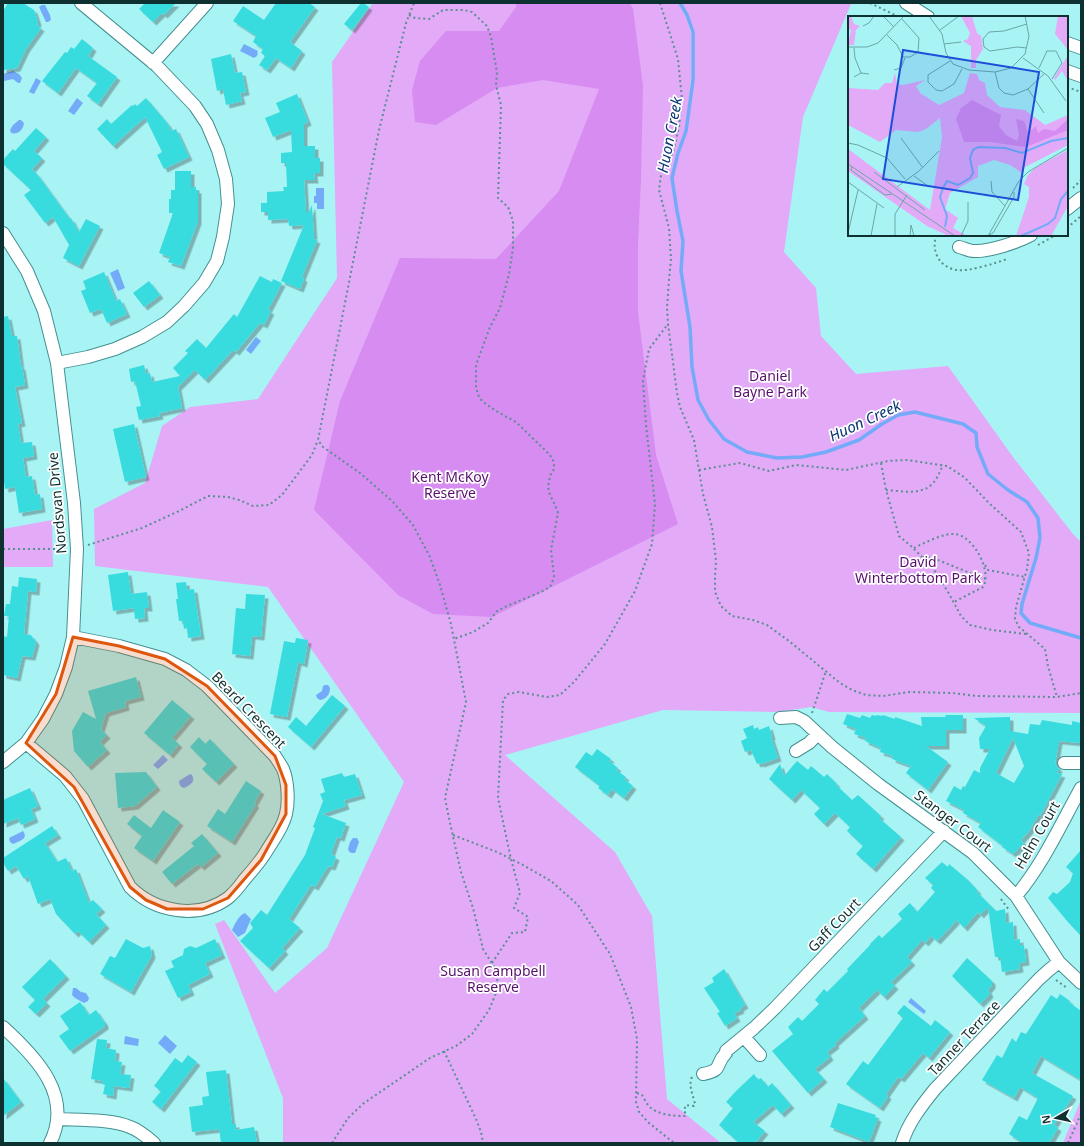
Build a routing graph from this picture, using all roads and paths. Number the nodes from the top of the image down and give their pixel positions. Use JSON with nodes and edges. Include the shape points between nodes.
{"nodes":[{"id":1,"x":81,"y":3,"type":"edge"},
{"id":2,"x":207,"y":3,"type":"edge"},
{"id":3,"x":414,"y":3,"type":"edge"},
{"id":4,"x":660,"y":3,"type":"edge"},
{"id":5,"x":870,"y":3,"type":"edge"},
{"id":6,"x":906,"y":3,"type":"edge"},
{"id":7,"x":409,"y":15,"type":"junction"},
{"id":8,"x":897,"y":16,"type":"edge"},
{"id":9,"x":926,"y":16,"type":"edge"},
{"id":10,"x":1068,"y":43,"type":"edge"},
{"id":11,"x":1081,"y":48,"type":"edge"},
{"id":12,"x":153,"y":63,"type":"junction"},
{"id":13,"x":1068,"y":71,"type":"edge"},
{"id":14,"x":1081,"y":76,"type":"edge"},
{"id":15,"x":1068,"y":86,"type":"edge"},
{"id":16,"x":1081,"y":92,"type":"edge"},
{"id":17,"x":1081,"y":198,"type":"edge"},
{"id":18,"x":1068,"y":208,"type":"edge"},
{"id":19,"x":1081,"y":216,"type":"edge"},
{"id":20,"x":1068,"y":227,"type":"edge"},
{"id":21,"x":3,"y":233,"type":"edge"},
{"id":22,"x":1029,"y":236,"type":"edge"},
{"id":23,"x":959,"y":247,"type":"dead end"},
{"id":24,"x":668,"y":324,"type":"junction"},
{"id":25,"x":57,"y":363,"type":"junction"},
{"id":26,"x":318,"y":440,"type":"junction"},
{"id":27,"x":881,"y":463,"type":"junction"},
{"id":28,"x":943,"y":465,"type":"junction"},
{"id":29,"x":699,"y":470,"type":"junction"},
{"id":30,"x":886,"y":490,"type":"junction"},
{"id":31,"x":914,"y":548,"type":"junction"},
{"id":32,"x":3,"y":549,"type":"edge"},
{"id":33,"x":77,"y":549,"type":"junction"},
{"id":34,"x":923,"y":557,"type":"junction"},
{"id":35,"x":984,"y":564,"type":"junction"},
{"id":36,"x":1025,"y":577,"type":"junction"},
{"id":37,"x":985,"y":579,"type":"junction"},
{"id":38,"x":954,"y":602,"type":"junction"},
{"id":39,"x":1028,"y":634,"type":"junction"},
{"id":40,"x":74,"y":637,"type":"junction"},
{"id":41,"x":454,"y":639,"type":"junction"},
{"id":42,"x":826,"y":671,"type":"junction"},
{"id":43,"x":1081,"y":693,"type":"edge"},
{"id":44,"x":1057,"y":697,"type":"junction"},
{"id":45,"x":780,"y":718,"type":"dead end"},
{"id":46,"x":808,"y":724,"type":"junction"},
{"id":47,"x":818,"y":734,"type":"junction"},
{"id":48,"x":26,"y":743,"type":"junction"},
{"id":49,"x":796,"y":751,"type":"dead end"},
{"id":50,"x":3,"y":762,"type":"edge"},
{"id":51,"x":1064,"y":763,"type":"dead end"},
{"id":52,"x":1081,"y":763,"type":"edge"},
{"id":53,"x":1081,"y":788,"type":"edge"},
{"id":54,"x":944,"y":831,"type":"junction"},
{"id":55,"x":453,"y":835,"type":"junction"},
{"id":56,"x":511,"y":859,"type":"junction"},
{"id":57,"x":998,"y":896,"type":"dead end"},
{"id":58,"x":1016,"y":896,"type":"junction"},
{"id":59,"x":1011,"y":912,"type":"dead end"},
{"id":60,"x":1060,"y":962,"type":"junction"},
{"id":61,"x":492,"y":963,"type":"junction"},
{"id":62,"x":1049,"y":970,"type":"junction"},
{"id":63,"x":1081,"y":983,"type":"edge"},
{"id":64,"x":1070,"y":990,"type":"dead end"},
{"id":65,"x":3,"y":1027,"type":"edge"},
{"id":66,"x":744,"y":1037,"type":"junction"},
{"id":67,"x":444,"y":1051,"type":"junction"},
{"id":68,"x":760,"y":1055,"type":"dead end"},
{"id":69,"x":703,"y":1074,"type":"joint"},
{"id":70,"x":637,"y":1093,"type":"junction"},
{"id":71,"x":1081,"y":1114,"type":"edge"},
{"id":72,"x":58,"y":1118,"type":"junction"},
{"id":73,"x":50,"y":1143,"type":"edge"},
{"id":74,"x":154,"y":1143,"type":"edge"},
{"id":75,"x":332,"y":1143,"type":"edge"},
{"id":76,"x":483,"y":1143,"type":"edge"},
{"id":77,"x":674,"y":1143,"type":"edge"},
{"id":78,"x":902,"y":1143,"type":"edge"},
{"id":79,"x":1068,"y":1143,"type":"edge"}],
"edges":[{"from":1,"to":12,"type":"street"},
{"from":2,"to":12,"type":"street"},
{"from":3,"to":7,"type":"path"},
{"from":4,"to":24,"type":"path","via":[[678,59],[682,99],[673,153],[662,168],[659,190],[669,228],[672,259],[668,287]]},
{"from":5,"to":8,"type":"path"},
{"from":6,"to":9,"type":"street"},
{"from":7,"to":26,"type":"path","via":[[380,130]]},
{"from":7,"to":41,"type":"path","via":[[429,19],[443,10],[472,12],[487,26],[491,37],[501,106],[498,198],[508,207],[514,232],[509,274],[500,308],[476,365],[476,388],[482,401],[516,422],[550,455],[554,469],[548,487],[558,513],[551,550],[554,576],[550,587],[497,611],[488,623]]},
{"from":10,"to":11,"type":"street"},
{"from":12,"to":25,"type":"street","via":[[195,106],[207,124],[218,150],[226,179],[228,204],[217,261],[204,283],[167,322],[115,349]]},
{"from":13,"to":14,"type":"street"},
{"from":15,"to":16,"type":"path"},
{"from":17,"to":18,"type":"street"},
{"from":19,"to":20,"type":"path"},
{"from":21,"to":25,"type":"street","name":"Nordsvan Drive","via":[[27,272],[44,311]]},
{"from":22,"to":23,"type":"street","via":[[985,250],[974,251]]},
{"from":24,"to":29,"type":"path","via":[[677,393],[694,440]]},
{"from":24,"to":56,"type":"path","via":[[649,350],[643,381],[655,504],[652,544],[634,591],[605,644],[560,695],[547,697],[519,692],[508,694],[503,700],[498,798]]},
{"from":25,"to":33,"type":"street","name":"Nordsvan Drive"},
{"from":26,"to":33,"type":"path","via":[[312,454],[282,495],[269,504],[253,506],[239,500],[208,496],[142,528]]},
{"from":26,"to":41,"type":"path","via":[[323,447],[365,477],[392,501],[413,525],[430,557],[440,584]]},
{"from":27,"to":28,"type":"path","via":[[907,460]]},
{"from":27,"to":29,"type":"path","via":[[846,470],[796,465],[769,471],[740,463]]},
{"from":27,"to":30,"type":"path"},
{"from":28,"to":30,"type":"path","via":[[933,483],[927,488],[920,491]]},
{"from":28,"to":36,"type":"path","via":[[964,477],[1021,532],[1029,553]]},
{"from":29,"to":42,"type":"path","via":[[712,527],[716,561],[715,592],[721,606],[732,616],[767,625]]},
{"from":30,"to":31,"type":"path","via":[[899,536]]},
{"from":31,"to":34,"type":"path"},
{"from":31,"to":35,"type":"path","via":[[952,534],[960,534],[969,540]]},
{"from":32,"to":33,"type":"path"},
{"from":33,"to":40,"type":"street","name":"Nordsvan Drive"},
{"from":34,"to":37,"type":"path","via":[[933,558]]},
{"from":34,"to":38,"type":"path"},
{"from":35,"to":36,"type":"path","via":[[988,570]]},
{"from":35,"to":37,"type":"path"},
{"from":36,"to":39,"type":"path","via":[[1015,620]]},
{"from":37,"to":38,"type":"path","via":[[983,586]]},
{"from":38,"to":39,"type":"path","via":[[961,616],[970,625]]},
{"from":39,"to":44,"type":"path","via":[[1045,649]]},
{"from":40,"to":48,"type":"street","name":"Nordsvan Drive","via":[[56,694]]},
{"from":40,"to":48,"type":"street","name":"Beard Crescent","via":[[120,646],[165,659],[186,670],[207,686],[275,756],[283,770],[288,799],[282,826],[261,860],[228,898],[203,909],[167,909],[146,900],[130,887],[74,787],[65,776]]},
{"from":41,"to":55,"type":"path","via":[[466,702],[445,798]]},
{"from":42,"to":44,"type":"path","via":[[846,687],[866,695],[883,696],[910,692]]},
{"from":42,"to":46,"type":"path"},
{"from":43,"to":44,"type":"path"},
{"from":45,"to":46,"type":"street","name":"Stanger Court","via":[[796,717]]},
{"from":46,"to":47,"type":"street","name":"Stanger Court"},
{"from":47,"to":49,"type":"street"},
{"from":47,"to":54,"type":"street","name":"Stanger Court","via":[[878,784]]},
{"from":48,"to":50,"type":"street","name":"Nordsvan Drive"},
{"from":51,"to":52,"type":"street"},
{"from":53,"to":58,"type":"street","name":"Helm Court","via":[[1042,859]]},
{"from":54,"to":58,"type":"street","name":"Stanger Court","via":[[974,853]]},
{"from":54,"to":66,"type":"street","name":"Gaff Court","via":[[813,969]]},
{"from":55,"to":56,"type":"path"},
{"from":55,"to":61,"type":"path","via":[[483,949]]},
{"from":56,"to":61,"type":"path","via":[[520,893],[514,908],[528,917],[525,932],[512,933]]},
{"from":56,"to":70,"type":"path","via":[[551,881],[578,905],[610,954],[631,1007],[637,1039]]},
{"from":57,"to":59,"type":"path"},
{"from":58,"to":60,"type":"street","name":"Stanger Court"},
{"from":60,"to":62,"type":"street","name":"Tanner Terrace"},
{"from":60,"to":63,"type":"street","name":"Stanger Court"},
{"from":61,"to":67,"type":"path","via":[[498,973],[496,993],[489,1010],[472,1034]]},
{"from":62,"to":64,"type":"path","via":[[1053,978]]},
{"from":62,"to":78,"type":"street","name":"Tanner Terrace","via":[[936,1089],[920,1108]]},
{"from":65,"to":72,"type":"street","via":[[20,1042],[47,1076],[57,1103]]},
{"from":66,"to":68,"type":"street"},
{"from":66,"to":69,"type":"street","name":"Gaff Court","via":[[726,1050],[716,1070]]},
{"from":67,"to":75,"type":"path","via":[[364,1103],[348,1118]]},
{"from":67,"to":76,"type":"path","via":[[476,1119]]},
{"from":69,"to":70,"type":"path","via":[[693,1074],[691,1078],[690,1090],[695,1104],[686,1105],[685,1116],[656,1112],[648,1106],[642,1095]]},
{"from":70,"to":77,"type":"path","via":[[639,1112]]},
{"from":71,"to":79,"type":"path"},
{"from":72,"to":73,"type":"street"},
{"from":72,"to":74,"type":"street","via":[[119,1124],[130,1127]]}]}
